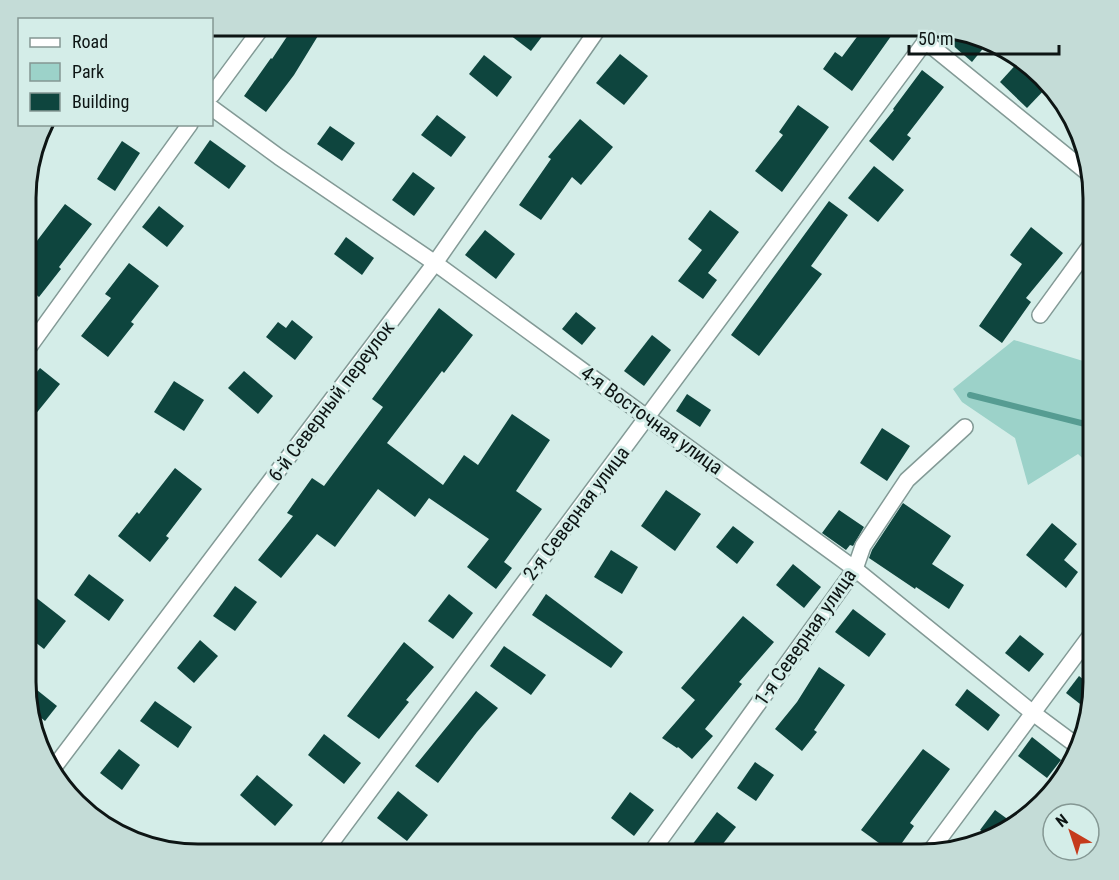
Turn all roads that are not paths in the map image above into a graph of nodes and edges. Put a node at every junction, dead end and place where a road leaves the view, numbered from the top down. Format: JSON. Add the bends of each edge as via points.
{"nodes":[{"id":1,"x":256,"y":36,"type":"edge"},
{"id":2,"x":593,"y":36,"type":"edge"},
{"id":3,"x":929,"y":36,"type":"edge"},
{"id":4,"x":925,"y":41,"type":"junction"},
{"id":5,"x":213,"y":94,"type":"edge"},
{"id":6,"x":213,"y":109,"type":"edge"},
{"id":7,"x":189,"y":126,"type":"edge"},
{"id":8,"x":1080,"y":167,"type":"edge"},
{"id":9,"x":1083,"y":257,"type":"edge"},
{"id":10,"x":435,"y":263,"type":"junction"},
{"id":11,"x":1040,"y":315,"type":"dead end"},
{"id":12,"x":36,"y":338,"type":"edge"},
{"id":13,"x":648,"y":417,"type":"junction"},
{"id":14,"x":965,"y":427,"type":"dead end"},
{"id":15,"x":855,"y":569,"type":"junction"},
{"id":16,"x":1083,"y":646,"type":"edge"},
{"id":17,"x":1033,"y":713,"type":"junction"},
{"id":18,"x":1072,"y":742,"type":"edge"},
{"id":19,"x":58,"y":762,"type":"edge"},
{"id":20,"x":935,"y":843,"type":"edge"},
{"id":21,"x":330,"y":844,"type":"edge"},
{"id":22,"x":657,"y":844,"type":"edge"}],
"edges":[{"from":1,"to":5,"type":"street"},
{"from":2,"to":10,"type":"street","name":"6-й Северный переулок"},
{"from":3,"to":4,"type":"street","name":"2-я Северная улица"},
{"from":4,"to":8,"type":"street"},
{"from":4,"to":13,"type":"street","name":"2-я Северная улица"},
{"from":6,"to":10,"type":"street","name":"4-я Восточная улица"},
{"from":7,"to":12,"type":"street"},
{"from":9,"to":11,"type":"street"},
{"from":10,"to":13,"type":"street","name":"4-я Восточная улица"},
{"from":10,"to":19,"type":"street","name":"6-й Северный переулок"},
{"from":13,"to":15,"type":"street","name":"4-я Восточная улица"},
{"from":13,"to":21,"type":"street","name":"2-я Северная улица"},
{"from":14,"to":15,"type":"street","name":"1-я Северная улица","via":[[906,480],[863,546]]},
{"from":15,"to":17,"type":"street","name":"4-я Восточная улица"},
{"from":15,"to":22,"type":"street","name":"1-я Северная улица"},
{"from":16,"to":17,"type":"street"},
{"from":17,"to":18,"type":"street","name":"4-я Восточная улица"},
{"from":17,"to":20,"type":"street"}]}
